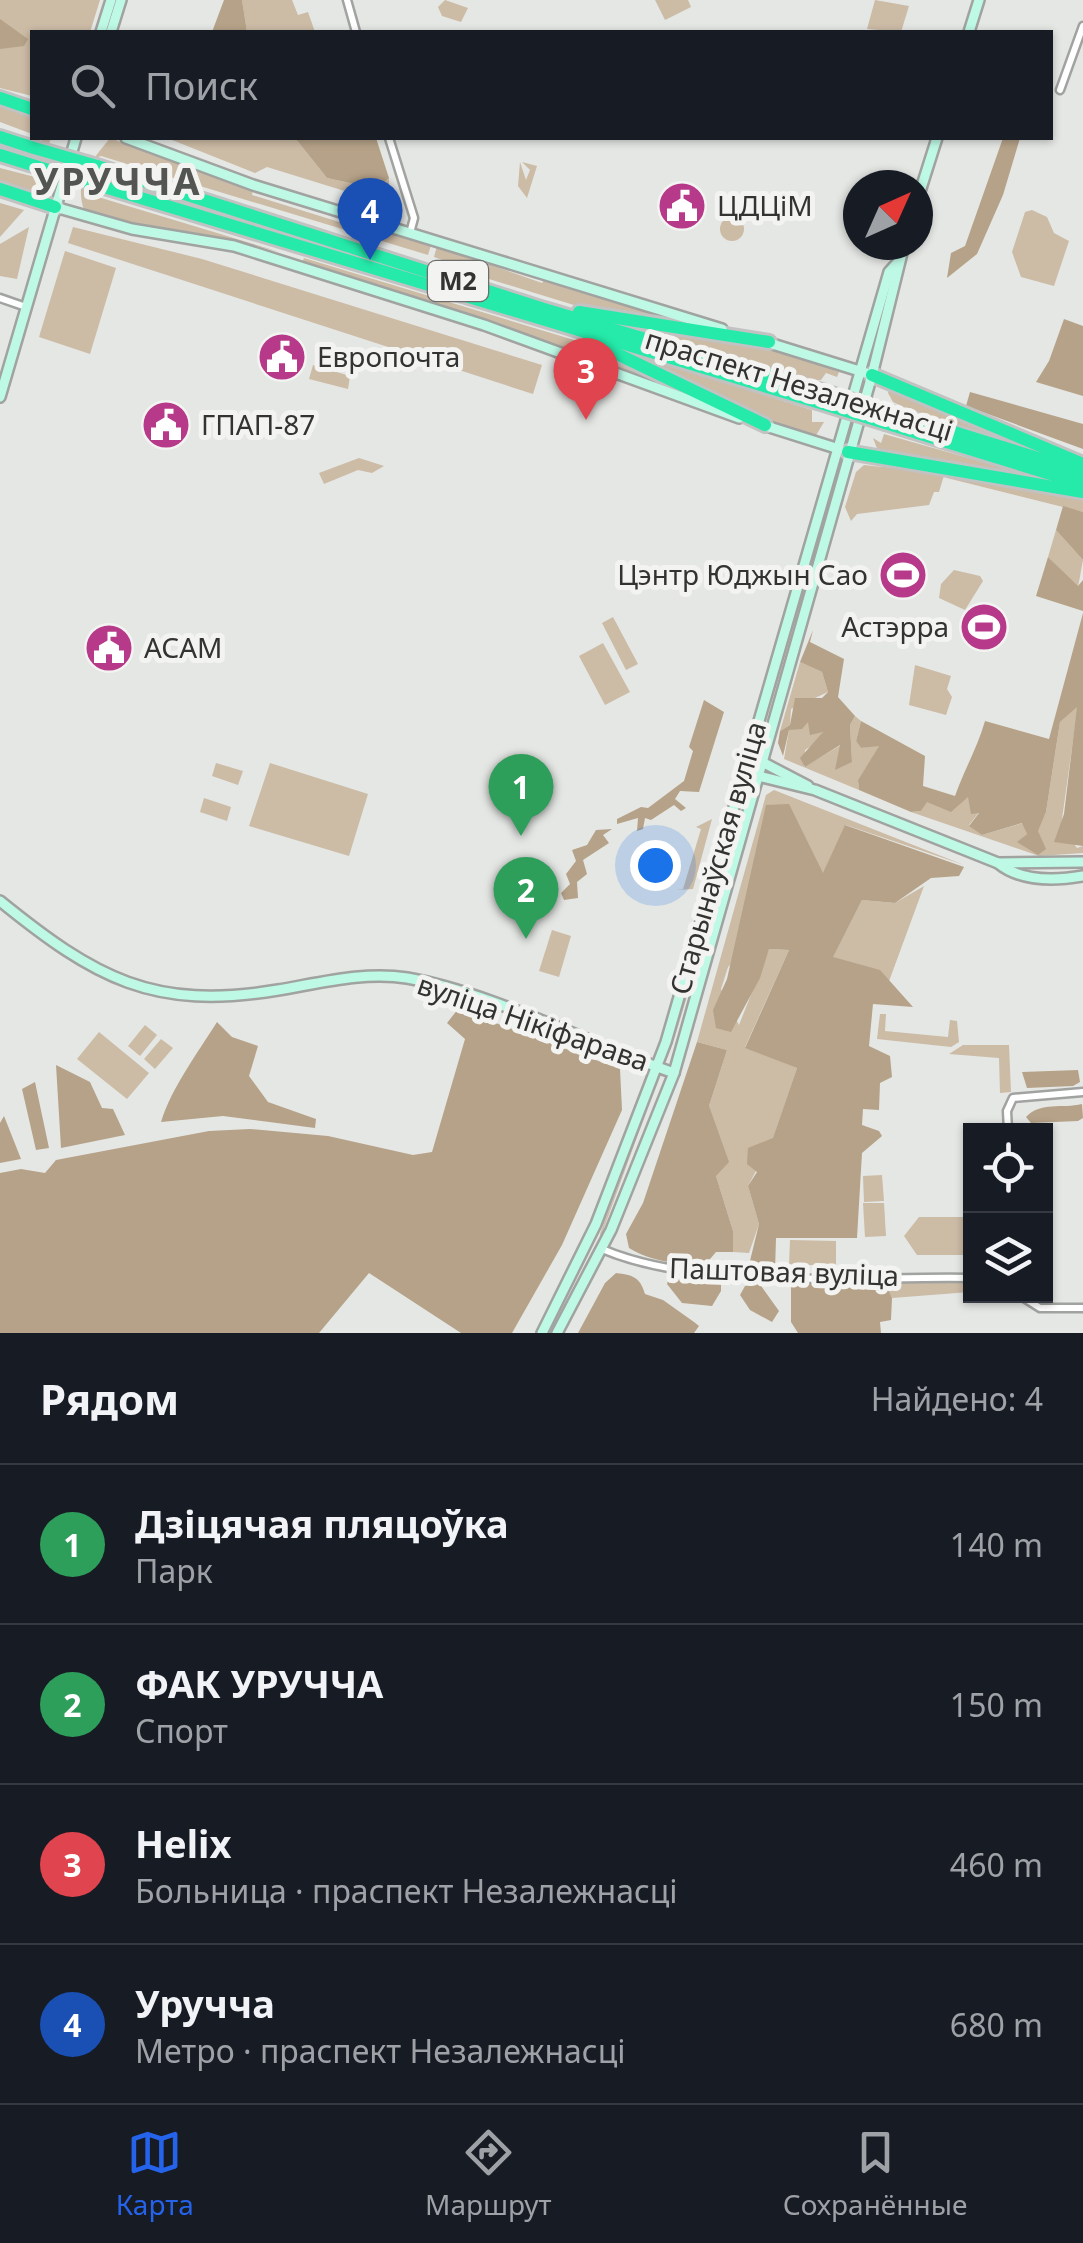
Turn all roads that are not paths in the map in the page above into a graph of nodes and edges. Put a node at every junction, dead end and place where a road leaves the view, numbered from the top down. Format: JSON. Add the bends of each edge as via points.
{"nodes":[{"id":1,"x":111,"y":0,"type":"edge"},
{"id":2,"x":120,"y":0,"type":"edge"},
{"id":3,"x":346,"y":0,"type":"edge"},
{"id":4,"x":979,"y":0,"type":"edge"},
{"id":5,"x":1083,"y":26,"type":"edge"},
{"id":6,"x":102,"y":30,"type":"edge"},
{"id":7,"x":112,"y":30,"type":"edge"},
{"id":8,"x":355,"y":30,"type":"edge"},
{"id":9,"x":970,"y":30,"type":"edge"},
{"id":10,"x":1060,"y":90,"type":"dead end"},
{"id":11,"x":0,"y":98,"type":"edge"},
{"id":12,"x":30,"y":107,"type":"edge"},
{"id":13,"x":0,"y":137,"type":"edge"},
{"id":14,"x":75,"y":140,"type":"edge"},
{"id":15,"x":131,"y":140,"type":"edge"},
{"id":16,"x":390,"y":140,"type":"edge"},
{"id":17,"x":936,"y":140,"type":"edge"},
{"id":18,"x":0,"y":155,"type":"edge"},
{"id":19,"x":927,"y":170,"type":"edge"},
{"id":20,"x":0,"y":189,"type":"edge"},
{"id":21,"x":55,"y":207,"type":"junction"},
{"id":22,"x":410,"y":234,"type":"junction"},
{"id":23,"x":899,"y":260,"type":"edge"},
{"id":24,"x":0,"y":298,"type":"edge"},
{"id":25,"x":26,"y":306,"type":"junction"},
{"id":26,"x":542,"y":314,"type":"junction"},
{"id":27,"x":769,"y":342,"type":"junction"},
{"id":28,"x":866,"y":373,"type":"junction"},
{"id":29,"x":0,"y":397,"type":"edge"},
{"id":30,"x":887,"y":418,"type":"junction"},
{"id":31,"x":765,"y":425,"type":"junction"},
{"id":32,"x":842,"y":450,"type":"junction"},
{"id":33,"x":1083,"y":464,"type":"edge"},
{"id":34,"x":1083,"y":472,"type":"edge"},
{"id":35,"x":1083,"y":488,"type":"edge"},
{"id":36,"x":762,"y":762,"type":"junction"},
{"id":37,"x":744,"y":765,"type":"junction"},
{"id":38,"x":758,"y":776,"type":"junction"},
{"id":39,"x":815,"y":790,"type":"junction"},
{"id":40,"x":1083,"y":862,"type":"edge"},
{"id":41,"x":998,"y":863,"type":"junction"},
{"id":42,"x":1083,"y":876,"type":"edge"},
{"id":43,"x":0,"y":900,"type":"edge"},
{"id":44,"x":657,"y":1067,"type":"junction"},
{"id":45,"x":674,"y":1073,"type":"junction"},
{"id":46,"x":1083,"y":1092,"type":"edge"},
{"id":47,"x":1008,"y":1123,"type":"edge"},
{"id":48,"x":588,"y":1242,"type":"junction"},
{"id":49,"x":602,"y":1249,"type":"junction"},
{"id":50,"x":963,"y":1278,"type":"edge"},
{"id":51,"x":1032,"y":1303,"type":"edge"},
{"id":52,"x":1083,"y":1308,"type":"edge"},
{"id":53,"x":542,"y":1333,"type":"edge"},
{"id":54,"x":557,"y":1333,"type":"edge"}],
"edges":[{"from":1,"to":6,"type":"main road"},
{"from":2,"to":7,"type":"main road"},
{"from":3,"to":8,"type":"street"},
{"from":4,"to":9,"type":"main road"},
{"from":5,"to":10,"type":"street"},
{"from":11,"to":12,"type":"highway"},
{"from":13,"to":26,"type":"highway","name":"праспект Незалежнасці","number":"М2","bridge":true},
{"from":14,"to":21,"type":"main road"},
{"from":15,"to":22,"type":"main road"},
{"from":16,"to":22,"type":"street","via":[[414,218]]},
{"from":17,"to":19,"type":"main road"},
{"from":18,"to":26,"type":"highway","name":"праспект Незалежнасці","number":"М2","bridge":true},
{"from":20,"to":21,"type":"highway"},
{"from":21,"to":25,"type":"main road"},
{"from":21,"to":31,"type":"main road","name":"праспект Незалежнасці","via":[[132,229],[223,243]]},
{"from":22,"to":27,"type":"main road"},
{"from":23,"to":28,"type":"main road","name":"Старынаўская вуліца"},
{"from":24,"to":25,"type":"street"},
{"from":25,"to":29,"type":"main road"},
{"from":26,"to":27,"type":"highway"},
{"from":26,"to":30,"type":"highway","name":"праспект Незалежнасці","number":"М2","bridge":true},
{"from":26,"to":31,"type":"highway"},
{"from":27,"to":28,"type":"main road"},
{"from":28,"to":32,"type":"main road","name":"Старынаўская вуліца"},
{"from":28,"to":33,"type":"highway"},
{"from":30,"to":34,"type":"highway","name":"праспект Незалежнасці","number":"М2"},
{"from":30,"to":35,"type":"highway","name":"праспект Незалежнасці","number":"М2"},
{"from":31,"to":32,"type":"main road","name":"праспект Незалежнасці"},
{"from":32,"to":35,"type":"highway"},
{"from":32,"to":36,"type":"main road","name":"Старынаўская вуліца"},
{"from":32,"to":37,"type":"main road","name":"Старынаўская вуліца"},
{"from":36,"to":37,"type":"main road"},
{"from":36,"to":38,"type":"main road","name":"Старынаўская вуліца"},
{"from":36,"to":39,"type":"main road"},
{"from":37,"to":38,"type":"main road"},
{"from":37,"to":44,"type":"main road","name":"Старынаўская вуліца"},
{"from":38,"to":39,"type":"main road"},
{"from":38,"to":45,"type":"main road","name":"Старынаўская вуліца"},
{"from":39,"to":41,"type":"main road"},
{"from":40,"to":41,"type":"main road"},
{"from":41,"to":42,"type":"main road","via":[[1035,878]]},
{"from":43,"to":44,"type":"main road","name":"вуліца Нікіфарава","via":[[67,954],[117,980],[160,992],[228,997],[364,977],[411,979]]},
{"from":44,"to":45,"type":"main road","name":"вуліца Нікіфарава"},
{"from":44,"to":48,"type":"main road","name":"Старынаўская вуліца"},
{"from":45,"to":49,"type":"main road","name":"Старынаўская вуліца"},
{"from":46,"to":47,"type":"street","via":[[1013,1098]]},
{"from":48,"to":49,"type":"main road"},
{"from":48,"to":53,"type":"main road","name":"Старынаўская вуліца"},
{"from":49,"to":50,"type":"street","name":"Паштовая вуліца","via":[[661,1268]]},
{"from":49,"to":54,"type":"main road","name":"Старынаўская вуліца"},
{"from":51,"to":52,"type":"street"}]}
